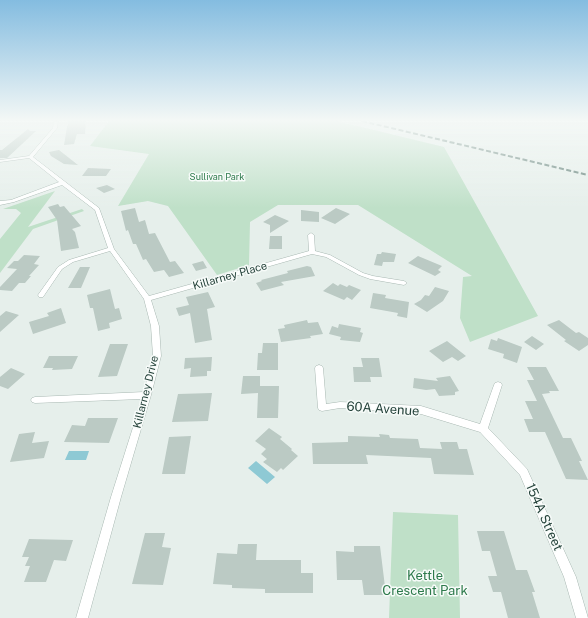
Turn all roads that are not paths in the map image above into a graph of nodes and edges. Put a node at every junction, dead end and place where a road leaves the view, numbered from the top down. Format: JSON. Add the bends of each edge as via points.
{"nodes":[{"id":1,"x":36,"y":150,"type":"edge"},
{"id":2,"x":30,"y":157,"type":"junction"},
{"id":3,"x":0,"y":161,"type":"edge"},
{"id":4,"x":62,"y":183,"type":"junction"},
{"id":5,"x":0,"y":203,"type":"edge"},
{"id":6,"x":311,"y":235,"type":"dead end"},
{"id":7,"x":111,"y":249,"type":"junction"},
{"id":8,"x":312,"y":252,"type":"junction"},
{"id":9,"x":404,"y":283,"type":"dead end"},
{"id":10,"x":41,"y":294,"type":"dead end"},
{"id":11,"x":147,"y":299,"type":"junction"},
{"id":12,"x":319,"y":368,"type":"dead end"},
{"id":13,"x":498,"y":384,"type":"dead end"},
{"id":14,"x":148,"y":395,"type":"junction"},
{"id":15,"x":35,"y":400,"type":"dead end"},
{"id":16,"x":482,"y":429,"type":"junction"},
{"id":17,"x":82,"y":618,"type":"edge"},
{"id":18,"x":582,"y":618,"type":"edge"}],
"edges":[{"from":1,"to":2,"type":"street"},
{"from":2,"to":3,"type":"street"},
{"from":2,"to":4,"type":"street","name":"Killarney Drive"},
{"from":4,"to":5,"type":"street"},
{"from":4,"to":7,"type":"street","name":"Killarney Drive","via":[[97,209]]},
{"from":6,"to":8,"type":"street"},
{"from":7,"to":10,"type":"street","via":[[60,268]]},
{"from":7,"to":11,"type":"street","name":"Killarney Drive"},
{"from":8,"to":9,"type":"street","via":[[328,256],[372,278]]},
{"from":8,"to":11,"type":"street","name":"Killarney Place"},
{"from":11,"to":14,"type":"street","name":"Killarney Drive","via":[[155,326],[157,356]]},
{"from":12,"to":16,"type":"street","name":"60A Avenue","via":[[322,408],[340,405],[421,410]]},
{"from":13,"to":16,"type":"street"},
{"from":14,"to":15,"type":"street"},
{"from":14,"to":17,"type":"street","name":"Killarney Drive"},
{"from":16,"to":18,"type":"street","name":"154A Street","via":[[524,472],[570,576]]}]}
